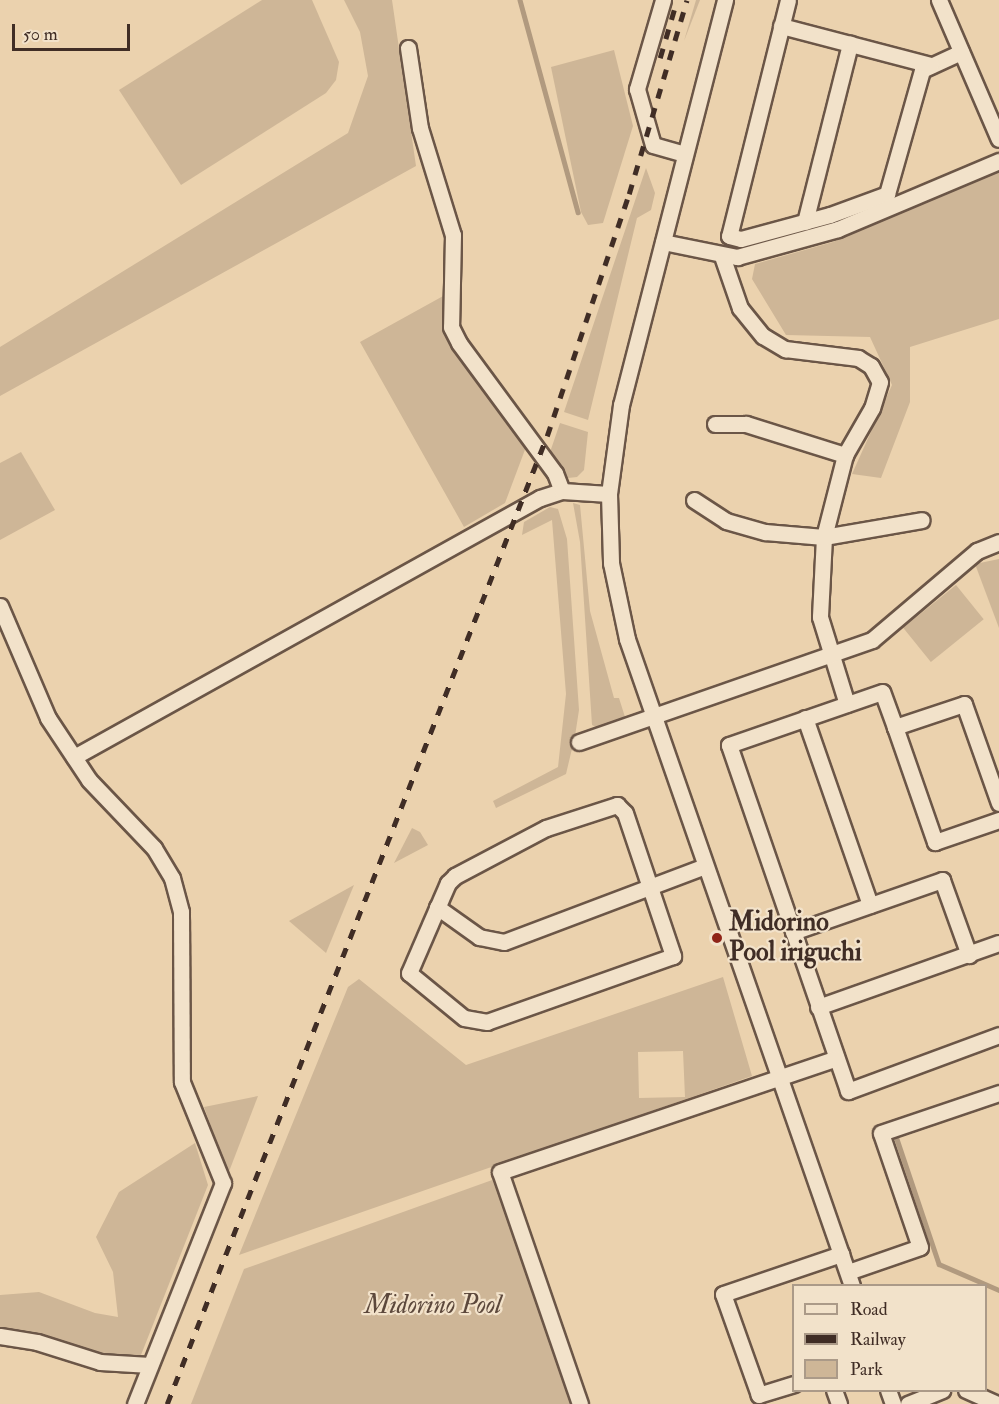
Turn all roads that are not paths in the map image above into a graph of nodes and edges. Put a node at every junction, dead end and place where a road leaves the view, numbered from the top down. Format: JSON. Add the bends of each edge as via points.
{"nodes":[{"id":1,"x":663,"y":0,"type":"edge"},
{"id":2,"x":725,"y":0,"type":"edge"},
{"id":3,"x":788,"y":0,"type":"edge"},
{"id":4,"x":939,"y":0,"type":"edge"},
{"id":5,"x":781,"y":26,"type":"junction"},
{"id":6,"x":850,"y":44,"type":"junction"},
{"id":7,"x":408,"y":48,"type":"dead end"},
{"id":8,"x":961,"y":52,"type":"junction"},
{"id":9,"x":930,"y":65,"type":"junction"},
{"id":10,"x":999,"y":139,"type":"edge"},
{"id":11,"x":684,"y":154,"type":"junction"},
{"id":12,"x":999,"y":161,"type":"edge"},
{"id":13,"x":805,"y":222,"type":"junction"},
{"id":14,"x":663,"y":242,"type":"junction"},
{"id":15,"x":722,"y":256,"type":"junction"},
{"id":16,"x":715,"y":424,"type":"dead end"},
{"id":17,"x":845,"y":454,"type":"junction"},
{"id":18,"x":562,"y":491,"type":"junction"},
{"id":19,"x":609,"y":494,"type":"junction"},
{"id":20,"x":694,"y":500,"type":"dead end"},
{"id":21,"x":922,"y":520,"type":"dead end"},
{"id":22,"x":824,"y":537,"type":"junction"},
{"id":23,"x":999,"y":542,"type":"edge"},
{"id":24,"x":0,"y":606,"type":"edge"},
{"id":25,"x":831,"y":655,"type":"junction"},
{"id":26,"x":847,"y":704,"type":"junction"},
{"id":27,"x":653,"y":716,"type":"junction"},
{"id":28,"x":805,"y":718,"type":"junction"},
{"id":29,"x":895,"y":727,"type":"junction"},
{"id":30,"x":579,"y":742,"type":"dead end"},
{"id":31,"x":74,"y":758,"type":"junction"},
{"id":32,"x":999,"y":803,"type":"edge"},
{"id":33,"x":999,"y":820,"type":"edge"},
{"id":34,"x":705,"y":866,"type":"junction"},
{"id":35,"x":649,"y":886,"type":"junction"},
{"id":36,"x":870,"y":905,"type":"junction"},
{"id":37,"x":437,"y":907,"type":"junction"},
{"id":38,"x":793,"y":932,"type":"junction"},
{"id":39,"x":999,"y":943,"type":"edge"},
{"id":40,"x":969,"y":955,"type":"junction"},
{"id":41,"x":819,"y":1007,"type":"junction"},
{"id":42,"x":999,"y":1035,"type":"edge"},
{"id":43,"x":836,"y":1058,"type":"junction"},
{"id":44,"x":780,"y":1078,"type":"junction"},
{"id":45,"x":999,"y":1093,"type":"edge"},
{"id":46,"x":841,"y":1254,"type":"junction"},
{"id":47,"x":850,"y":1279,"type":"edge"},
{"id":48,"x":0,"y":1336,"type":"edge"},
{"id":49,"x":150,"y":1365,"type":"junction"},
{"id":50,"x":792,"y":1385,"type":"edge"},
{"id":51,"x":937,"y":1392,"type":"edge"},
{"id":52,"x":971,"y":1392,"type":"edge"},
{"id":53,"x":135,"y":1404,"type":"edge"},
{"id":54,"x":580,"y":1404,"type":"edge"},
{"id":55,"x":908,"y":1404,"type":"edge"},
{"id":56,"x":998,"y":1404,"type":"edge"}],
"edges":[{"from":1,"to":11,"type":"street","via":[[637,89],[653,146]]},
{"from":2,"to":11,"type":"street"},
{"from":3,"to":5,"type":"street"},
{"from":4,"to":8,"type":"street"},
{"from":5,"to":6,"type":"street"},
{"from":5,"to":13,"type":"street","via":[[729,236],[741,239]]},
{"from":6,"to":9,"type":"street"},
{"from":6,"to":13,"type":"street"},
{"from":7,"to":18,"type":"street","via":[[420,128],[453,235],[452,327],[459,343],[555,473]]},
{"from":8,"to":9,"type":"street"},
{"from":8,"to":10,"type":"street"},
{"from":9,"to":13,"type":"street","via":[[922,70],[887,194]]},
{"from":11,"to":14,"type":"street"},
{"from":12,"to":15,"type":"street","via":[[838,229],[736,257]]},
{"from":14,"to":15,"type":"street"},
{"from":14,"to":19,"type":"street","via":[[621,405]]},
{"from":15,"to":17,"type":"street","via":[[740,308],[763,336],[785,349],[858,358],[877,373],[878,394]]},
{"from":16,"to":17,"type":"street","via":[[762,428]]},
{"from":17,"to":22,"type":"street"},
{"from":18,"to":19,"type":"street"},
{"from":18,"to":31,"type":"street","via":[[540,498]]},
{"from":19,"to":27,"type":"street","via":[[612,563],[620,612]]},
{"from":20,"to":22,"type":"street","via":[[726,521],[765,531]]},
{"from":21,"to":22,"type":"street"},
{"from":22,"to":25,"type":"street","via":[[819,605]]},
{"from":23,"to":25,"type":"street","via":[[977,551],[872,640]]},
{"from":24,"to":31,"type":"street","via":[[48,718]]},
{"from":25,"to":26,"type":"street"},
{"from":25,"to":27,"type":"street"},
{"from":26,"to":28,"type":"street"},
{"from":26,"to":29,"type":"street","via":[[882,692]]},
{"from":27,"to":30,"type":"street"},
{"from":27,"to":34,"type":"street"},
{"from":28,"to":36,"type":"street"},
{"from":28,"to":38,"type":"street","via":[[729,745]]},
{"from":29,"to":32,"type":"street","via":[[964,704]]},
{"from":29,"to":33,"type":"street","via":[[935,842]]},
{"from":31,"to":49,"type":"street","via":[[89,780],[154,848],[178,896],[183,928],[179,1043],[182,1082],[223,1184]]},
{"from":34,"to":35,"type":"street"},
{"from":34,"to":44,"type":"street"},
{"from":35,"to":37,"type":"street","via":[[504,942],[479,937]]},
{"from":35,"to":37,"type":"street","via":[[625,813],[617,805],[546,828],[455,876]]},
{"from":35,"to":37,"type":"street","via":[[673,956],[487,1022],[464,1018],[409,973]]},
{"from":36,"to":38,"type":"street"},
{"from":36,"to":40,"type":"street","via":[[942,880]]},
{"from":38,"to":41,"type":"street"},
{"from":39,"to":40,"type":"street"},
{"from":40,"to":41,"type":"street"},
{"from":41,"to":43,"type":"street"},
{"from":42,"to":43,"type":"street","via":[[848,1091]]},
{"from":43,"to":44,"type":"street"},
{"from":44,"to":46,"type":"street"},
{"from":44,"to":54,"type":"street","via":[[500,1172]]},
{"from":45,"to":47,"type":"street","via":[[881,1133],[920,1247]]},
{"from":46,"to":47,"type":"street"},
{"from":46,"to":50,"type":"street","via":[[723,1294],[759,1395]]},
{"from":48,"to":49,"type":"street","via":[[37,1342],[100,1362]]},
{"from":49,"to":53,"type":"street"},
{"from":51,"to":55,"type":"street"},
{"from":52,"to":56,"type":"street"}]}
